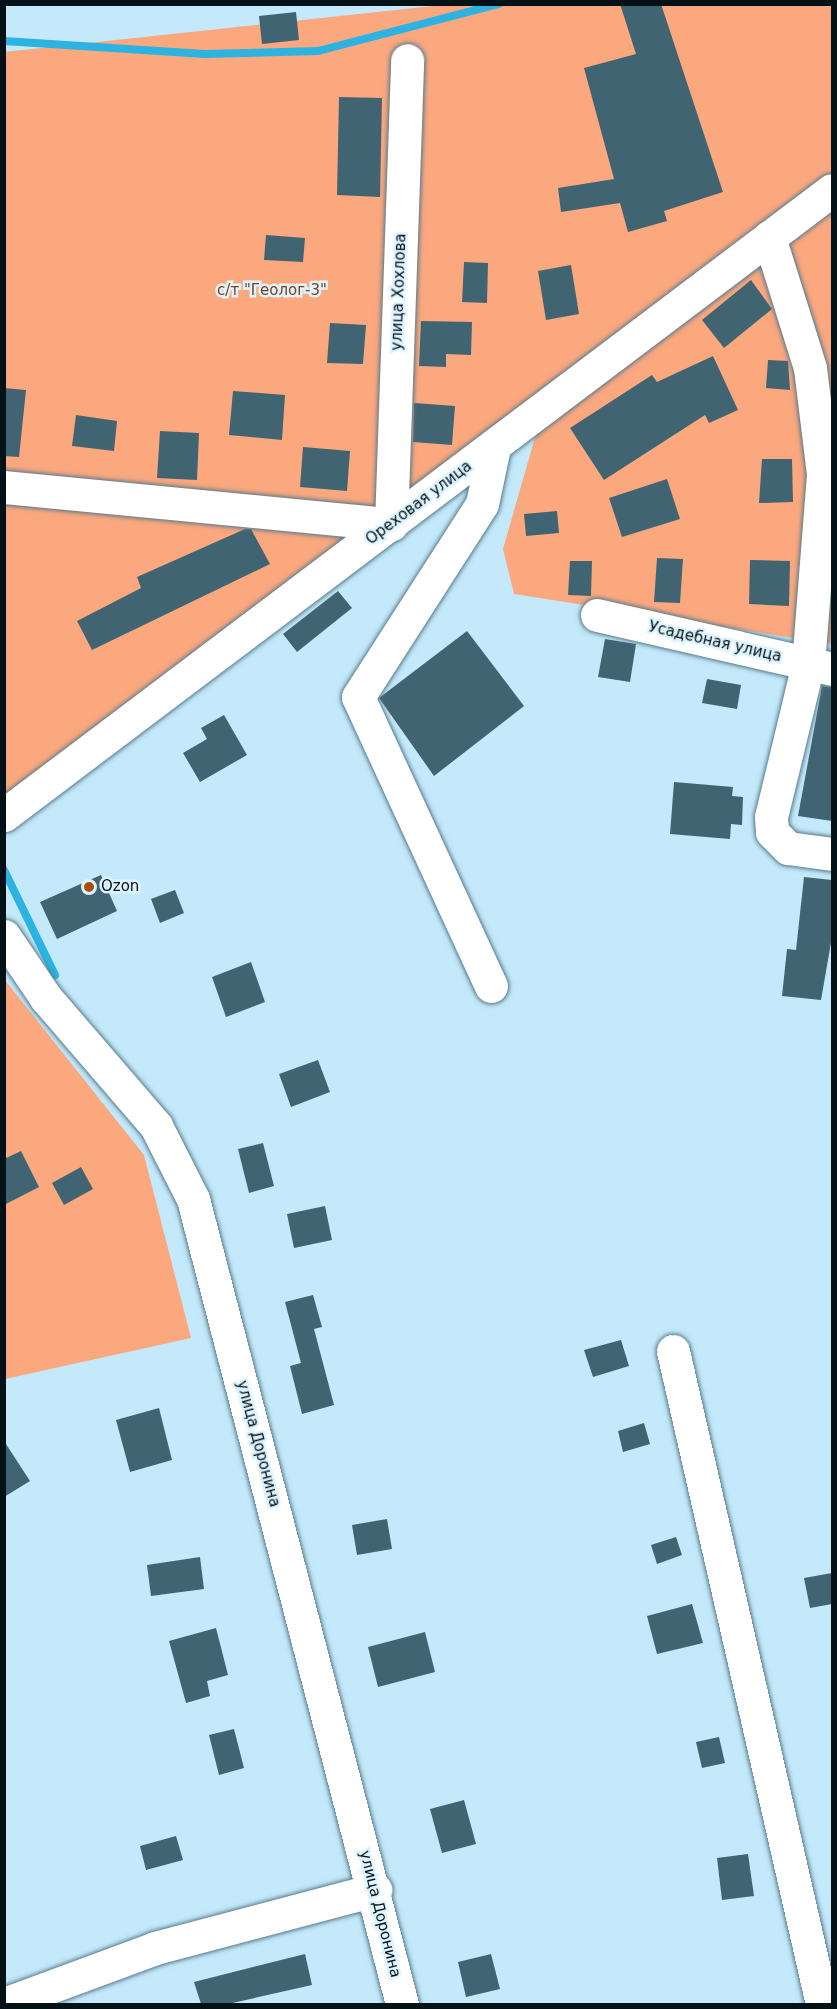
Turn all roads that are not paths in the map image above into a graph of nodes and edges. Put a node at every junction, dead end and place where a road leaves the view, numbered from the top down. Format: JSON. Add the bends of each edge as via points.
{"nodes":[{"id":1,"x":407,"y":60,"type":"dead end"},
{"id":2,"x":832,"y":190,"type":"edge"},
{"id":3,"x":770,"y":237,"type":"junction"},
{"id":4,"x":494,"y":447,"type":"junction"},
{"id":5,"x":4,"y":487,"type":"edge"},
{"id":6,"x":391,"y":524,"type":"junction"},
{"id":7,"x":597,"y":615,"type":"dead end"},
{"id":8,"x":820,"y":666,"type":"edge"},
{"id":9,"x":4,"y":815,"type":"edge"},
{"id":10,"x":832,"y":854,"type":"edge"},
{"id":11,"x":4,"y":936,"type":"edge"},
{"id":12,"x":491,"y":986,"type":"dead end"},
{"id":13,"x":673,"y":1351,"type":"dead end"},
{"id":14,"x":375,"y":1890,"type":"junction"},
{"id":15,"x":4,"y":2004,"type":"edge"},
{"id":16,"x":402,"y":2004,"type":"edge"},
{"id":17,"x":822,"y":2004,"type":"edge"}],
"edges":[{"from":1,"to":6,"type":"street","name":"улица Хохлова"},
{"from":2,"to":3,"type":"street","name":"Ореховая улица"},
{"from":3,"to":4,"type":"street","name":"Ореховая улица","via":[[623,364]]},
{"from":3,"to":8,"type":"street","via":[[810,368],[823,474]]},
{"from":4,"to":6,"type":"street","name":"Ореховая улица"},
{"from":4,"to":12,"type":"street","via":[[482,504],[358,697]]},
{"from":5,"to":6,"type":"street"},
{"from":6,"to":9,"type":"street","name":"Ореховая улица"},
{"from":7,"to":8,"type":"street","name":"Усадебная улица"},
{"from":8,"to":10,"type":"street","via":[[771,817],[772,832],[788,848]]},
{"from":11,"to":14,"type":"street","name":"улица Доронина","via":[[46,998],[156,1126],[193,1199]]},
{"from":13,"to":17,"type":"street"},
{"from":14,"to":15,"type":"street","via":[[155,1948]]},
{"from":14,"to":16,"type":"street","name":"улица Доронина"}]}
